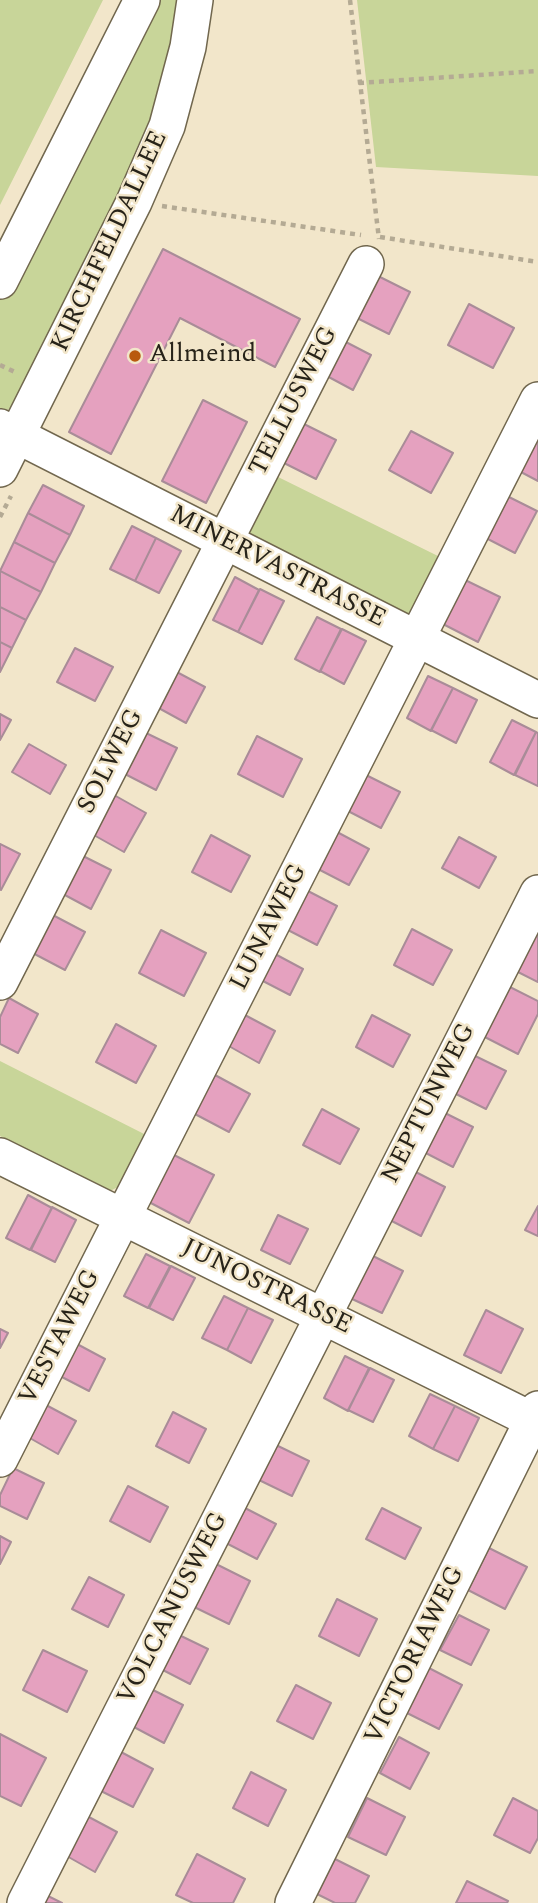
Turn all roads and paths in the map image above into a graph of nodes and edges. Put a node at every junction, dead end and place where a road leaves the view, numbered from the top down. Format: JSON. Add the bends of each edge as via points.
{"nodes":[{"id":1,"x":142,"y":0,"type":"edge"},
{"id":2,"x":195,"y":0,"type":"edge"},
{"id":3,"x":350,"y":0,"type":"edge"},
{"id":4,"x":538,"y":71,"type":"edge"},
{"id":5,"x":359,"y":83,"type":"junction"},
{"id":6,"x":156,"y":205,"type":"dead end"},
{"id":7,"x":373,"y":251,"type":"junction"},
{"id":8,"x":538,"y":262,"type":"edge"},
{"id":9,"x":0,"y":281,"type":"edge"},
{"id":10,"x":538,"y":400,"type":"edge"},
{"id":11,"x":9,"y":431,"type":"edge"},
{"id":12,"x":0,"y":470,"type":"edge"},
{"id":13,"x":224,"y":541,"type":"junction"},
{"id":14,"x":417,"y":639,"type":"junction"},
{"id":15,"x":538,"y":700,"type":"edge"},
{"id":16,"x":538,"y":894,"type":"edge"},
{"id":17,"x":0,"y":982,"type":"edge"},
{"id":18,"x":0,"y":1156,"type":"edge"},
{"id":19,"x":122,"y":1217,"type":"junction"},
{"id":20,"x":323,"y":1315,"type":"junction"},
{"id":21,"x":534,"y":1423,"type":"edge"},
{"id":22,"x":0,"y":1460,"type":"edge"},
{"id":23,"x":25,"y":1903,"type":"edge"},
{"id":24,"x":293,"y":1903,"type":"edge"}],
"edges":[{"from":1,"to":9,"type":"street"},
{"from":2,"to":11,"type":"street","name":"KIRCHFELDALLEE","via":[[167,126],[134,202]]},
{"from":3,"to":5,"type":"path"},
{"from":4,"to":5,"type":"path"},
{"from":5,"to":7,"type":"path"},
{"from":6,"to":7,"type":"path"},
{"from":7,"to":8,"type":"path"},
{"from":7,"to":13,"type":"street","name":"TELLUSWEG"},
{"from":10,"to":14,"type":"street","name":"LUNAWEG"},
{"from":11,"to":12,"type":"street","name":"KIRCHFELDALLEE"},
{"from":11,"to":13,"type":"street","name":"MINERVASTRASSE"},
{"from":13,"to":14,"type":"street","name":"MINERVASTRASSE"},
{"from":13,"to":17,"type":"street","name":"SOLWEG"},
{"from":14,"to":15,"type":"street","name":"MINERVASTRASSE"},
{"from":14,"to":19,"type":"street","name":"LUNAWEG"},
{"from":16,"to":20,"type":"street","name":"NEPTUNWEG"},
{"from":18,"to":19,"type":"street","name":"JUNOSTRASSE"},
{"from":19,"to":20,"type":"street","name":"JUNOSTRASSE"},
{"from":19,"to":22,"type":"street","name":"VESTAWEG"},
{"from":20,"to":21,"type":"street","name":"JUNOSTRASSE"},
{"from":20,"to":23,"type":"street","name":"VOLCANUSWEG"},
{"from":21,"to":24,"type":"street","name":"VICTORIAWEG"}]}
